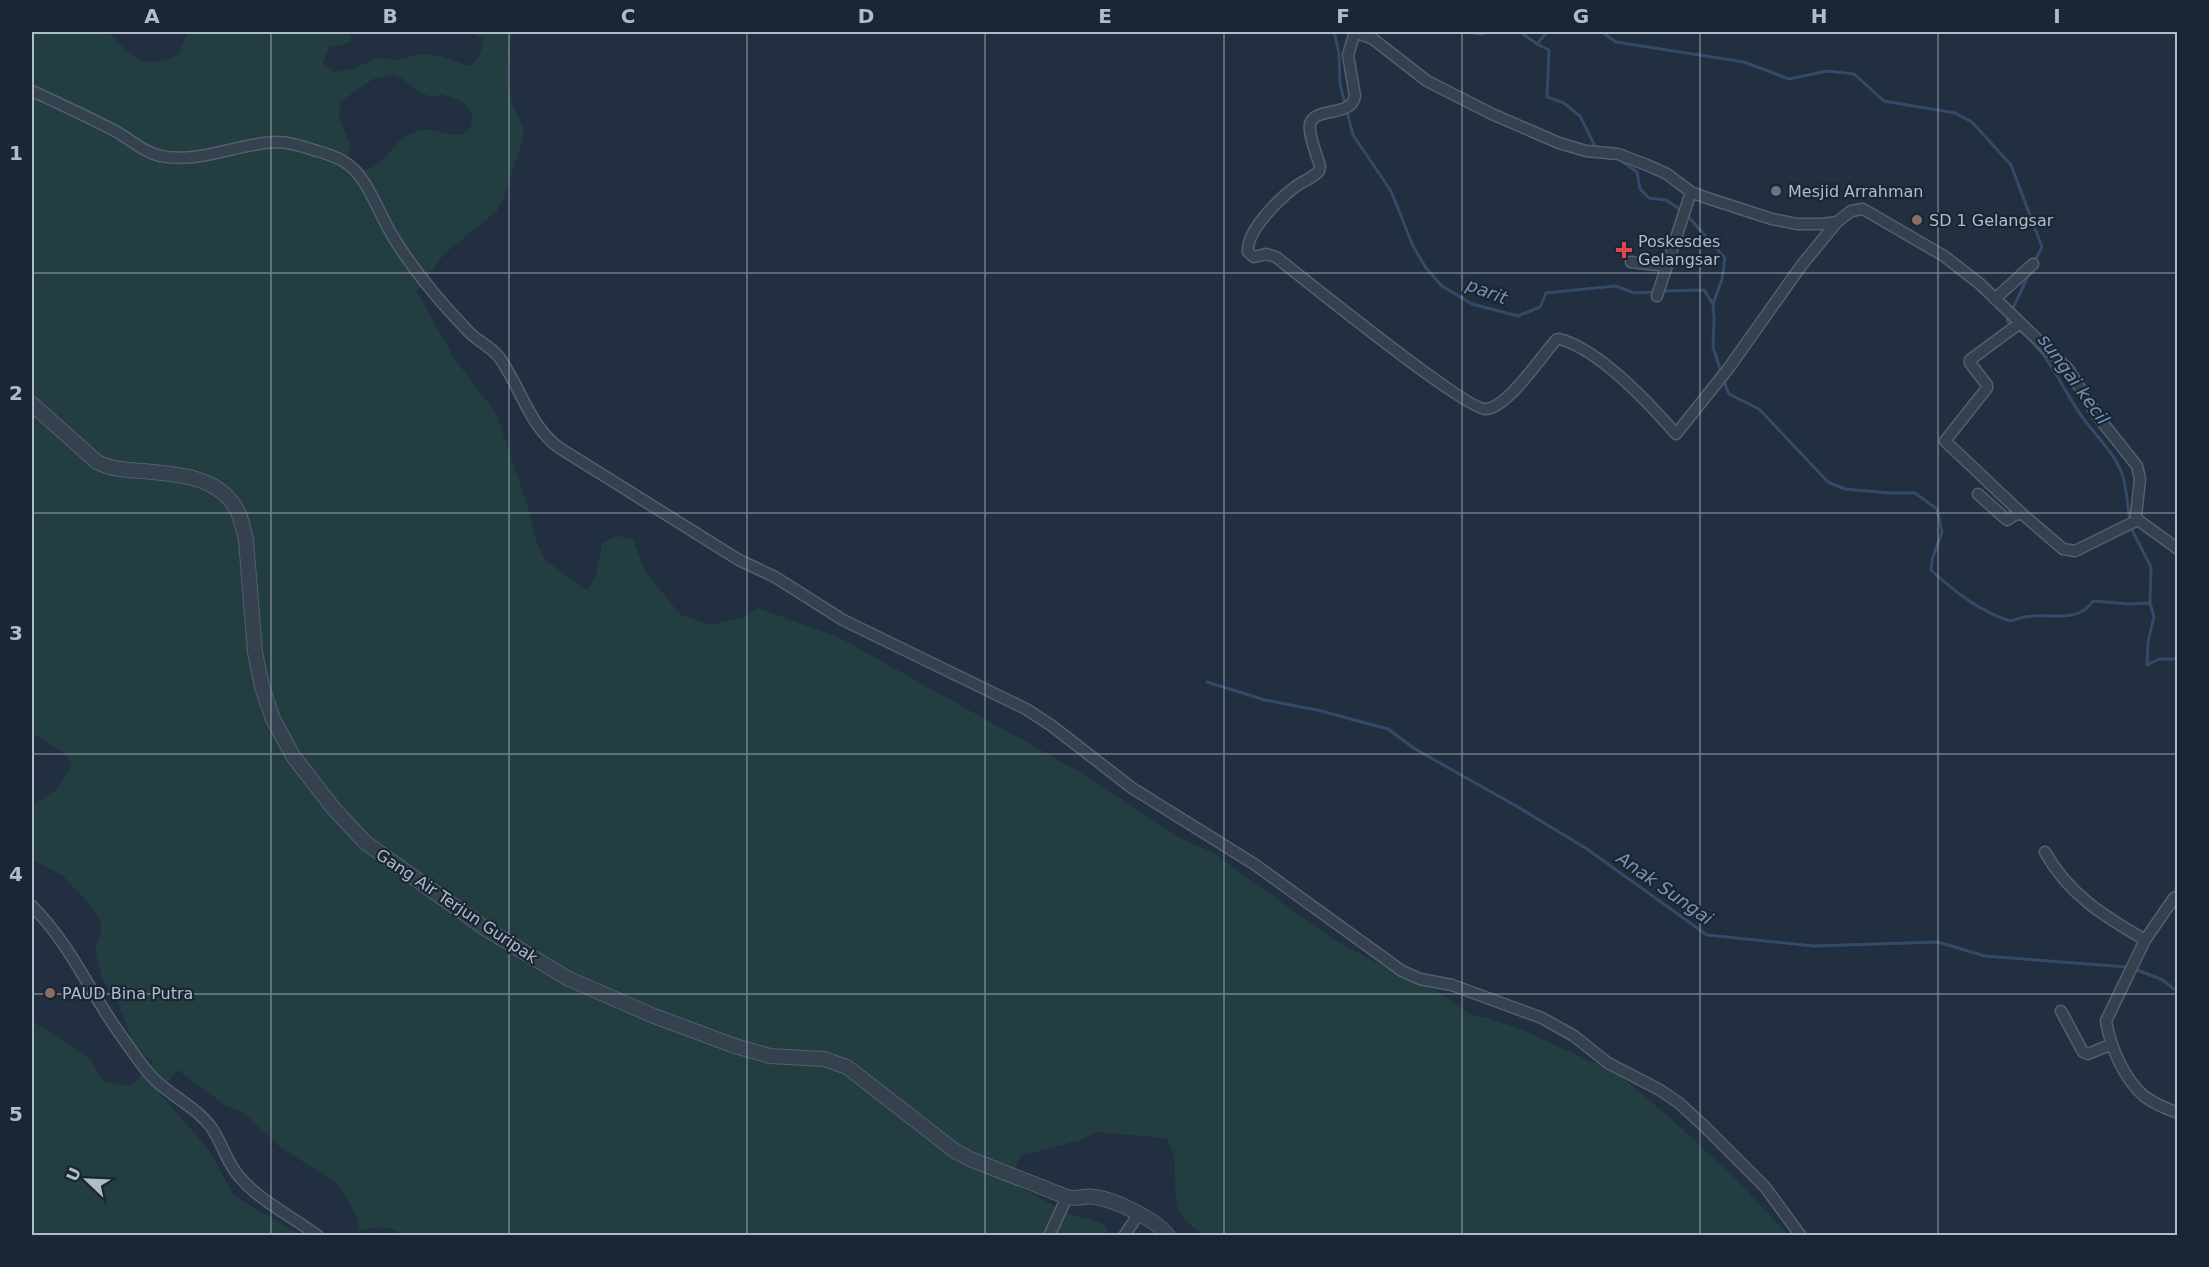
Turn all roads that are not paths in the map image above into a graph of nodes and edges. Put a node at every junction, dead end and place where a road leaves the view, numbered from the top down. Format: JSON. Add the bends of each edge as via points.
{"nodes":[{"id":1,"x":1355,"y":32,"type":"edge"},
{"id":2,"x":1376,"y":35,"type":"edge"},
{"id":3,"x":32,"y":91,"type":"edge"},
{"id":4,"x":1691,"y":192,"type":"junction"},
{"id":5,"x":1837,"y":222,"type":"junction"},
{"id":6,"x":1631,"y":262,"type":"dead end"},
{"id":7,"x":2033,"y":264,"type":"dead end"},
{"id":8,"x":1667,"y":266,"type":"junction"},
{"id":9,"x":1657,"y":296,"type":"dead end"},
{"id":10,"x":1995,"y":298,"type":"junction"},
{"id":11,"x":2016,"y":324,"type":"junction"},
{"id":12,"x":32,"y":404,"type":"edge"},
{"id":13,"x":1978,"y":495,"type":"dead end"},
{"id":14,"x":2020,"y":512,"type":"junction"},
{"id":15,"x":2138,"y":520,"type":"junction"},
{"id":16,"x":2178,"y":549,"type":"edge"},
{"id":17,"x":2045,"y":852,"type":"dead end"},
{"id":18,"x":2178,"y":896,"type":"edge"},
{"id":19,"x":32,"y":906,"type":"edge"},
{"id":20,"x":2145,"y":940,"type":"junction"},
{"id":21,"x":2061,"y":1011,"type":"dead end"},
{"id":22,"x":2112,"y":1044,"type":"junction"},
{"id":23,"x":2178,"y":1113,"type":"edge"},
{"id":24,"x":1067,"y":1197,"type":"junction"},
{"id":25,"x":1138,"y":1215,"type":"junction"},
{"id":26,"x":318,"y":1236,"type":"edge"},
{"id":27,"x":1049,"y":1236,"type":"edge"},
{"id":28,"x":1124,"y":1236,"type":"edge"},
{"id":29,"x":1168,"y":1236,"type":"edge"},
{"id":30,"x":1801,"y":1236,"type":"edge"}],
"edges":[{"from":1,"to":2,"type":"street"},
{"from":1,"to":5,"type":"street","via":[[1348,55],[1355,98],[1346,108],[1312,120],[1310,128],[1319,171],[1271,208],[1252,236],[1248,252],[1254,257],[1276,257],[1438,383],[1478,409],[1487,410],[1503,402],[1559,339],[1605,364],[1654,408],[1676,434]]},
{"from":2,"to":4,"type":"street","via":[[1422,77],[1470,104],[1558,143],[1618,154],[1667,174]]},
{"from":3,"to":30,"type":"street","via":[[159,156],[184,158],[280,142],[346,162],[408,260],[458,321],[496,354],[545,438],[604,478],[843,620],[1026,709],[1132,788],[1254,864],[1402,971],[1542,1018],[1574,1036],[1608,1063],[1660,1090],[1704,1126],[1765,1187]]},
{"from":4,"to":5,"type":"street","via":[[1772,219],[1812,225]]},
{"from":4,"to":8,"type":"street"},
{"from":5,"to":10,"type":"street","via":[[1851,211],[1863,209],[1944,256]]},
{"from":6,"to":8,"type":"street"},
{"from":7,"to":10,"type":"street"},
{"from":8,"to":9,"type":"street"},
{"from":10,"to":11,"type":"street"},
{"from":11,"to":14,"type":"street","via":[[1970,360],[1987,388],[1945,441]]},
{"from":11,"to":15,"type":"street","via":[[2068,369],[2137,466]]},
{"from":12,"to":24,"type":"street","name":"Gang Air Terjun Guripak","via":[[96,462],[108,468],[198,479],[219,489],[234,504],[246,540],[255,652],[273,719],[293,756],[366,843],[486,929],[567,978],[735,1046],[770,1056],[824,1059],[847,1067],[955,1151]]},
{"from":13,"to":14,"type":"street","via":[[2007,520]]},
{"from":14,"to":15,"type":"street","via":[[2070,551]]},
{"from":15,"to":16,"type":"street"},
{"from":17,"to":20,"type":"street","via":[[2062,879],[2083,898],[2116,925]]},
{"from":18,"to":20,"type":"street"},
{"from":19,"to":26,"type":"street","via":[[73,956],[118,1032],[155,1080],[211,1127],[238,1175]]},
{"from":20,"to":22,"type":"street","via":[[2106,1021]]},
{"from":21,"to":22,"type":"street","via":[[2083,1052],[2088,1054]]},
{"from":22,"to":23,"type":"street","via":[[2129,1078],[2144,1096]]},
{"from":24,"to":25,"type":"street","via":[[1106,1199]]},
{"from":24,"to":27,"type":"street"},
{"from":25,"to":28,"type":"street"},
{"from":25,"to":29,"type":"street","via":[[1158,1225]]}]}
